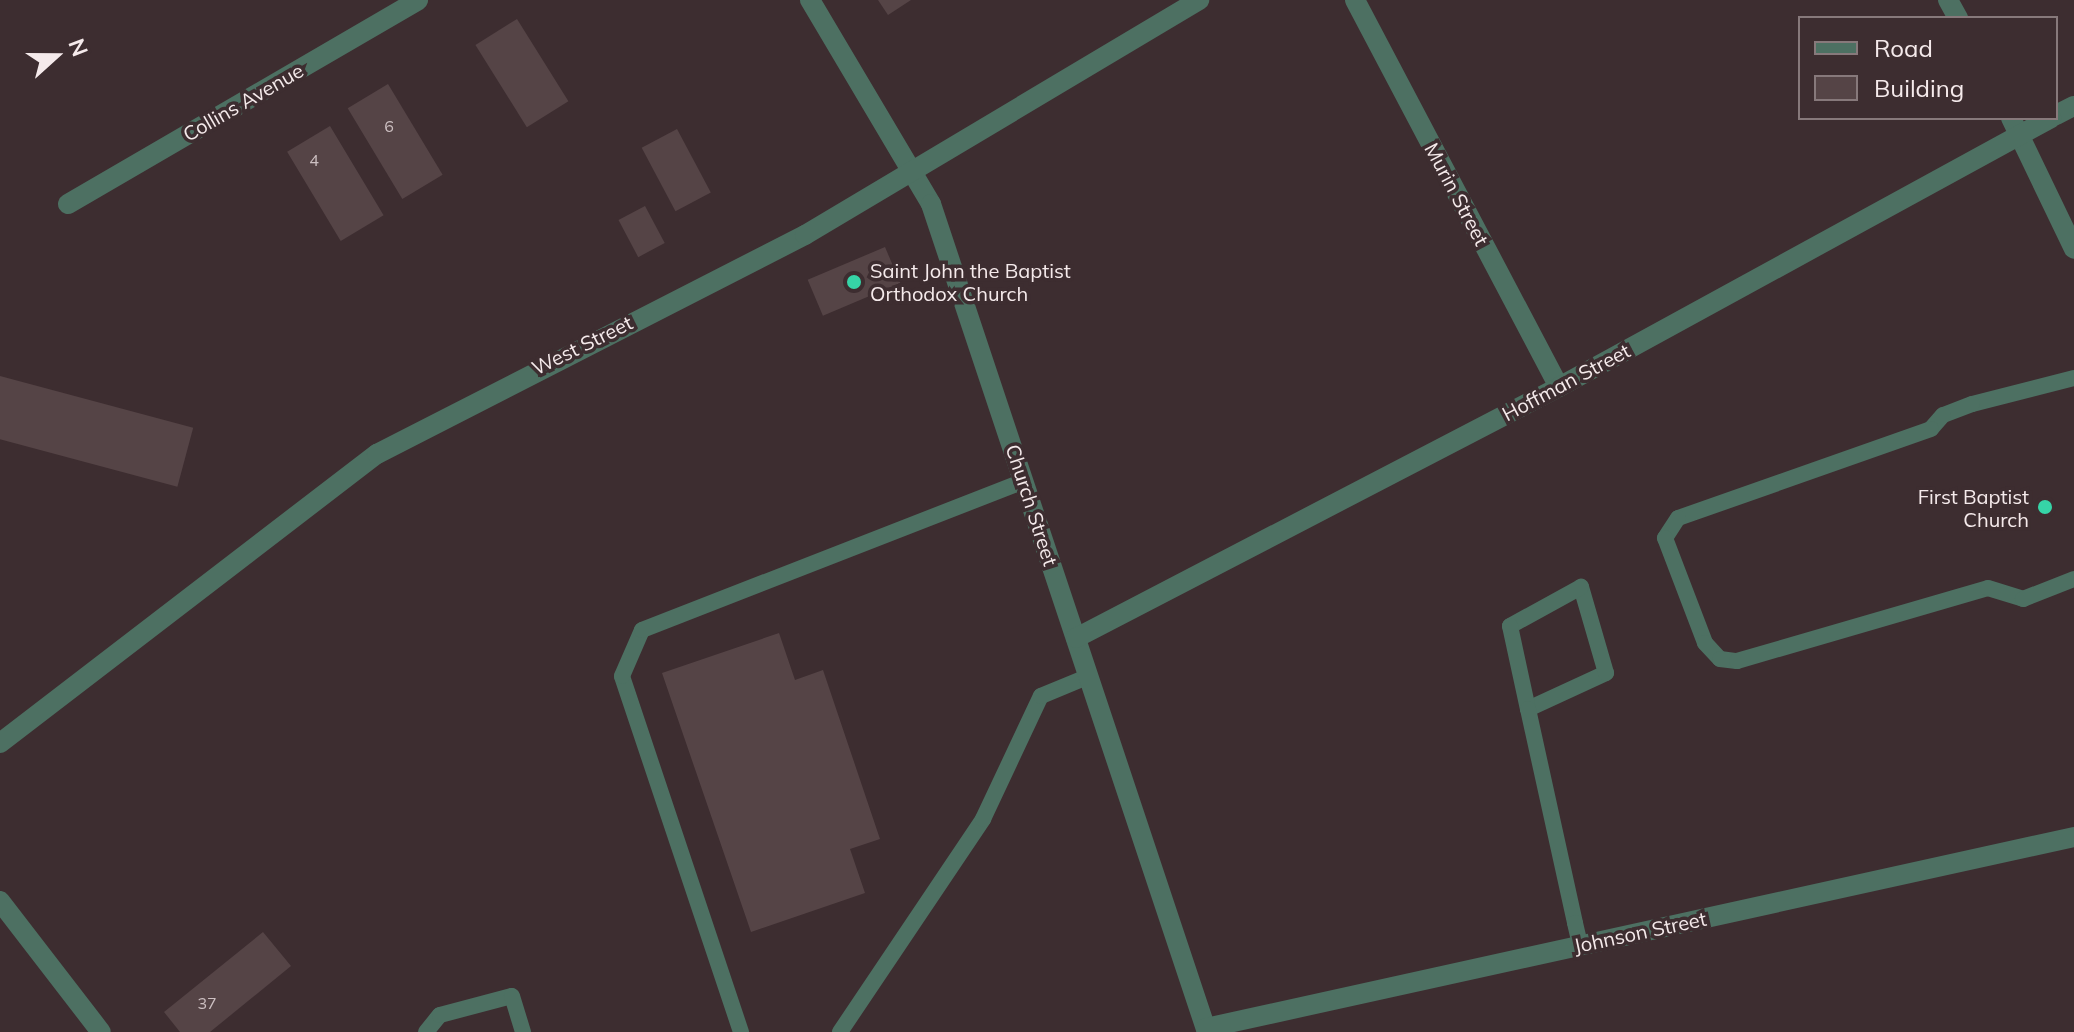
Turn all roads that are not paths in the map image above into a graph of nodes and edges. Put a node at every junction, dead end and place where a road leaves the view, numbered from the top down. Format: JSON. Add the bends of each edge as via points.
{"nodes":[{"id":1,"x":418,"y":0,"type":"edge"},
{"id":2,"x":810,"y":0,"type":"edge"},
{"id":3,"x":1199,"y":0,"type":"edge"},
{"id":4,"x":1355,"y":0,"type":"edge"},
{"id":5,"x":2041,"y":120,"type":"edge"},
{"id":6,"x":2016,"y":126,"type":"edge"},
{"id":7,"x":915,"y":171,"type":"junction"},
{"id":8,"x":68,"y":204,"type":"dead end"},
{"id":9,"x":2074,"y":249,"type":"edge"},
{"id":10,"x":2074,"y":378,"type":"edge"},
{"id":11,"x":1559,"y":387,"type":"junction"},
{"id":12,"x":1024,"y":481,"type":"junction"},
{"id":13,"x":2074,"y":579,"type":"edge"},
{"id":14,"x":1076,"y":638,"type":"junction"},
{"id":15,"x":1089,"y":676,"type":"junction"},
{"id":16,"x":1528,"y":709,"type":"junction"},
{"id":17,"x":0,"y":743,"type":"edge"},
{"id":18,"x":2074,"y":837,"type":"edge"},
{"id":19,"x":0,"y":901,"type":"edge"},
{"id":20,"x":1580,"y":945,"type":"junction"},
{"id":21,"x":1207,"y":1030,"type":"edge"},
{"id":22,"x":101,"y":1032,"type":"edge"},
{"id":23,"x":426,"y":1032,"type":"edge"},
{"id":24,"x":523,"y":1032,"type":"edge"},
{"id":25,"x":741,"y":1032,"type":"edge"},
{"id":26,"x":840,"y":1032,"type":"edge"}],
"edges":[{"from":1,"to":8,"type":"street","name":"Collins Avenue"},
{"from":2,"to":7,"type":"street","name":"Church Street"},
{"from":3,"to":7,"type":"street","name":"West Street"},
{"from":4,"to":11,"type":"street","name":"Murin Street"},
{"from":5,"to":6,"type":"street","name":"Hoffman Street"},
{"from":6,"to":9,"type":"street"},
{"from":6,"to":11,"type":"street","name":"Hoffman Street"},
{"from":7,"to":12,"type":"street","name":"Church Street"},
{"from":7,"to":17,"type":"street","name":"West Street","via":[[377,454]]},
{"from":10,"to":13,"type":"lane","via":[[1972,404],[1931,429],[1678,518],[1665,538],[1705,643],[1720,659],[1737,661],[1988,588],[2023,599]]},
{"from":11,"to":14,"type":"street","name":"Hoffman Street"},
{"from":12,"to":14,"type":"street","name":"Church Street"},
{"from":12,"to":25,"type":"lane","via":[[642,630],[622,676]]},
{"from":14,"to":15,"type":"street","name":"Church Street"},
{"from":15,"to":21,"type":"street","name":"Church Street"},
{"from":15,"to":26,"type":"lane","via":[[1041,696],[983,819]]},
{"from":16,"to":16,"type":"lane","via":[[1606,673],[1581,587],[1510,626]]},
{"from":16,"to":20,"type":"lane"},
{"from":18,"to":20,"type":"street","name":"Johnson Street"},
{"from":19,"to":22,"type":"street"},
{"from":20,"to":21,"type":"street","name":"Johnson Street"},
{"from":23,"to":24,"type":"lane","via":[[440,1015],[512,996]]}]}
